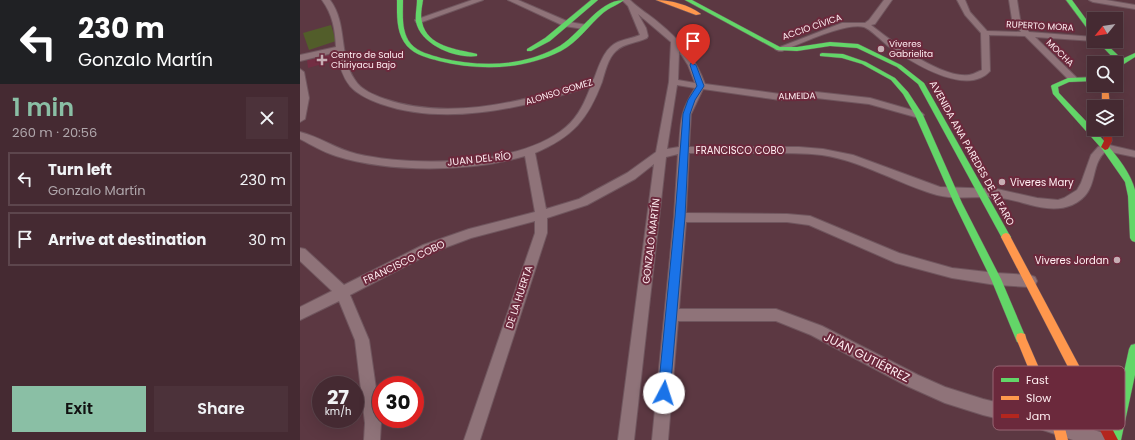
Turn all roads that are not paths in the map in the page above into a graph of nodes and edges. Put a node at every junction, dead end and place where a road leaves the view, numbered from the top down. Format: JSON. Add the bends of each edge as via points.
{"nodes":[{"id":1,"x":326,"y":0,"type":"edge"},
{"id":2,"x":400,"y":0,"type":"edge"},
{"id":3,"x":420,"y":0,"type":"edge"},
{"id":4,"x":479,"y":0,"type":"edge"},
{"id":5,"x":512,"y":0,"type":"edge"},
{"id":6,"x":595,"y":0,"type":"edge"},
{"id":7,"x":621,"y":0,"type":"edge"},
{"id":8,"x":659,"y":0,"type":"edge"},
{"id":9,"x":688,"y":0,"type":"edge"},
{"id":10,"x":888,"y":0,"type":"edge"},
{"id":11,"x":961,"y":0,"type":"edge"},
{"id":12,"x":1013,"y":0,"type":"edge"},
{"id":13,"x":1069,"y":0,"type":"edge"},
{"id":14,"x":1093,"y":0,"type":"edge"},
{"id":15,"x":629,"y":3,"type":"edge"},
{"id":16,"x":1135,"y":7,"type":"edge"},
{"id":17,"x":419,"y":20,"type":"junction"},
{"id":18,"x":566,"y":24,"type":"junction"},
{"id":19,"x":1087,"y":24,"type":"edge"},
{"id":20,"x":866,"y":25,"type":"junction"},
{"id":21,"x":584,"y":27,"type":"junction"},
{"id":22,"x":730,"y":33,"type":"dead end"},
{"id":23,"x":985,"y":33,"type":"junction"},
{"id":24,"x":1027,"y":34,"type":"junction"},
{"id":25,"x":1087,"y":38,"type":"edge"},
{"id":26,"x":675,"y":42,"type":"junction"},
{"id":27,"x":340,"y":49,"type":"junction"},
{"id":28,"x":778,"y":49,"type":"junction"},
{"id":29,"x":519,"y":53,"type":"dead end"},
{"id":30,"x":1135,"y":55,"type":"edge"},
{"id":31,"x":486,"y":56,"type":"dead end"},
{"id":32,"x":813,"y":56,"type":"dead end"},
{"id":33,"x":300,"y":58,"type":"edge"},
{"id":34,"x":1123,"y":62,"type":"edge"},
{"id":35,"x":300,"y":72,"type":"edge"},
{"id":36,"x":1073,"y":79,"type":"junction"},
{"id":37,"x":1087,"y":79,"type":"edge"},
{"id":38,"x":597,"y":81,"type":"junction"},
{"id":39,"x":673,"y":82,"type":"junction"},
{"id":40,"x":701,"y":86,"type":"junction"},
{"id":41,"x":919,"y":115,"type":"junction"},
{"id":42,"x":300,"y":119,"type":"edge"},
{"id":43,"x":300,"y":135,"type":"edge"},
{"id":44,"x":1108,"y":136,"type":"edge"},
{"id":45,"x":1105,"y":147,"type":"junction"},
{"id":46,"x":684,"y":150,"type":"junction"},
{"id":47,"x":530,"y":152,"type":"junction"},
{"id":48,"x":661,"y":154,"type":"junction"},
{"id":49,"x":1135,"y":154,"type":"edge"},
{"id":50,"x":631,"y":176,"type":"junction"},
{"id":51,"x":658,"y":180,"type":"junction"},
{"id":52,"x":954,"y":194,"type":"junction"},
{"id":53,"x":982,"y":194,"type":"junction"},
{"id":54,"x":541,"y":215,"type":"junction"},
{"id":55,"x":680,"y":217,"type":"junction"},
{"id":56,"x":1135,"y":238,"type":"edge"},
{"id":57,"x":300,"y":253,"type":"edge"},
{"id":58,"x":996,"y":279,"type":"junction"},
{"id":59,"x":1030,"y":281,"type":"junction"},
{"id":60,"x":342,"y":292,"type":"junction"},
{"id":61,"x":300,"y":314,"type":"edge"},
{"id":62,"x":670,"y":315,"type":"junction"},
{"id":63,"x":1135,"y":349,"type":"edge"},
{"id":64,"x":1032,"y":366,"type":"edge"},
{"id":65,"x":1075,"y":366,"type":"edge"},
{"id":66,"x":1125,"y":392,"type":"edge"},
{"id":67,"x":993,"y":411,"type":"edge"},
{"id":68,"x":1109,"y":430,"type":"edge"},
{"id":69,"x":1116,"y":430,"type":"edge"},
{"id":70,"x":1061,"y":434,"type":"edge"},
{"id":71,"x":372,"y":440,"type":"edge"},
{"id":72,"x":472,"y":440,"type":"edge"},
{"id":73,"x":626,"y":440,"type":"edge"},
{"id":74,"x":660,"y":440,"type":"edge"},
{"id":75,"x":1100,"y":440,"type":"edge"},
{"id":76,"x":1114,"y":440,"type":"edge"}],
"edges":[{"from":1,"to":27,"type":"street","name":"ALONSO GOMEZ","via":[[336,18]]},
{"from":2,"to":21,"type":"main road","via":[[400,27],[408,45],[425,55],[459,64],[498,65],[539,57],[560,49]]},
{"from":3,"to":17,"type":"main road"},
{"from":4,"to":17,"type":"street"},
{"from":5,"to":18,"type":"street"},
{"from":6,"to":18,"type":"main road"},
{"from":7,"to":21,"type":"main road","via":[[605,6]]},
{"from":8,"to":22,"type":"main road","via":[[697,13]]},
{"from":9,"to":28,"type":"main road","name":"AVENIDA ANA PAREDES DE ALFARO"},
{"from":10,"to":20,"type":"street","via":[[872,22]]},
{"from":11,"to":23,"type":"street","via":[[971,18]]},
{"from":12,"to":24,"type":"street","name":"MOCHA","via":[[1016,19]]},
{"from":13,"to":19,"type":"main road"},
{"from":14,"to":16,"type":"street"},
{"from":15,"to":26,"type":"street"},
{"from":15,"to":38,"type":"street","name":"JUAN DEL RÍO","via":[[644,36],[614,48]]},
{"from":17,"to":31,"type":"main road","via":[[427,37],[442,47],[466,54]]},
{"from":18,"to":21,"type":"street"},
{"from":18,"to":29,"type":"main road","via":[[548,42]]},
{"from":20,"to":23,"type":"street","via":[[898,49],[923,63],[958,78],[970,79],[986,71]]},
{"from":20,"to":28,"type":"street","name":"ACCIO CÍVICA","via":[[846,25]]},
{"from":23,"to":24,"type":"street","name":"RUPERTO MORA"},
{"from":24,"to":25,"type":"street","name":"RUPERTO MORA"},
{"from":24,"to":36,"type":"street","name":"MOCHA"},
{"from":26,"to":39,"type":"street","name":"GONZALO MARTÍN"},
{"from":26,"to":40,"type":"street","via":[[693,65]]},
{"from":27,"to":33,"type":"street"},
{"from":27,"to":38,"type":"street","name":"ALONSO GOMEZ","via":[[343,67],[355,86],[374,98],[403,107],[442,111],[490,109],[546,98]]},
{"from":28,"to":53,"type":"main road","name":"AVENIDA ANA PAREDES DE ALFARO","via":[[830,44],[853,45],[875,53],[911,74],[928,93]]},
{"from":30,"to":34,"type":"main road"},
{"from":32,"to":41,"type":"main road","via":[[842,55],[872,67],[901,87]]},
{"from":35,"to":42,"type":"street","via":[[304,98]]},
{"from":36,"to":37,"type":"main road"},
{"from":36,"to":45,"type":"main road","via":[[1054,86],[1056,94]]},
{"from":38,"to":47,"type":"street","name":"JUAN DEL RÍO","via":[[575,124],[547,144]]},
{"from":39,"to":40,"type":"street","name":"ALMEIDA"},
{"from":39,"to":48,"type":"street","name":"GONZALO MARTÍN"},
{"from":40,"to":41,"type":"street","name":"ALMEIDA","via":[[757,95],[816,95],[870,101]]},
{"from":40,"to":46,"type":"street","via":[[686,114]]},
{"from":41,"to":52,"type":"main road"},
{"from":43,"to":47,"type":"street","name":"JUAN DEL RÍO","via":[[339,153],[406,164],[492,160]]},
{"from":44,"to":45,"type":"main road"},
{"from":45,"to":49,"type":"street"},
{"from":45,"to":53,"type":"street","name":"FRANCISCO COBO","via":[[1096,155],[1086,188],[1077,197],[1063,203],[1032,202],[998,193]]},
{"from":45,"to":56,"type":"main road","via":[[1129,182]]},
{"from":46,"to":48,"type":"street","name":"FRANCISCO COBO"},
{"from":46,"to":52,"type":"street","name":"FRANCISCO COBO","via":[[823,152],[849,158],[939,191]]},
{"from":46,"to":55,"type":"street"},
{"from":47,"to":54,"type":"street","name":"DE LA HUERTA"},
{"from":48,"to":50,"type":"street","name":"FRANCISCO COBO"},
{"from":48,"to":51,"type":"street","name":"GONZALO MARTÍN"},
{"from":50,"to":51,"type":"street","via":[[647,171],[654,174]]},
{"from":50,"to":54,"type":"street","name":"FRANCISCO COBO","via":[[583,202]]},
{"from":51,"to":73,"type":"street","name":"GONZALO MARTÍN"},
{"from":52,"to":53,"type":"street","name":"FRANCISCO COBO"},
{"from":52,"to":58,"type":"main road"},
{"from":53,"to":59,"type":"main road","name":"AVENIDA ANA PAREDES DE ALFARO"},
{"from":54,"to":60,"type":"street","name":"FRANCISCO COBO","via":[[469,234],[427,249]]},
{"from":54,"to":72,"type":"street","name":"DE LA HUERTA","via":[[541,233]]},
{"from":55,"to":58,"type":"street","via":[[787,218],[810,221],[896,258],[952,273]]},
{"from":55,"to":62,"type":"street"},
{"from":57,"to":60,"type":"street"},
{"from":58,"to":59,"type":"street"},
{"from":58,"to":64,"type":"main road"},
{"from":59,"to":65,"type":"main road","name":"AVENIDA ANA PAREDES DE ALFARO"},
{"from":60,"to":61,"type":"street","name":"FRANCISCO COBO"},
{"from":60,"to":71,"type":"street","via":[[362,340],[373,423]]},
{"from":62,"to":67,"type":"street","name":"JUAN GUTIÉRREZ","via":[[776,315],[793,320],[932,390]]},
{"from":62,"to":74,"type":"street"},
{"from":63,"to":66,"type":"main road"},
{"from":68,"to":76,"type":"main road","name":"AVENIDA ANA PAREDES DE ALFARO"},
{"from":69,"to":76,"type":"main road"},
{"from":70,"to":75,"type":"street","name":"JUAN GUTIÉRREZ"}]}
